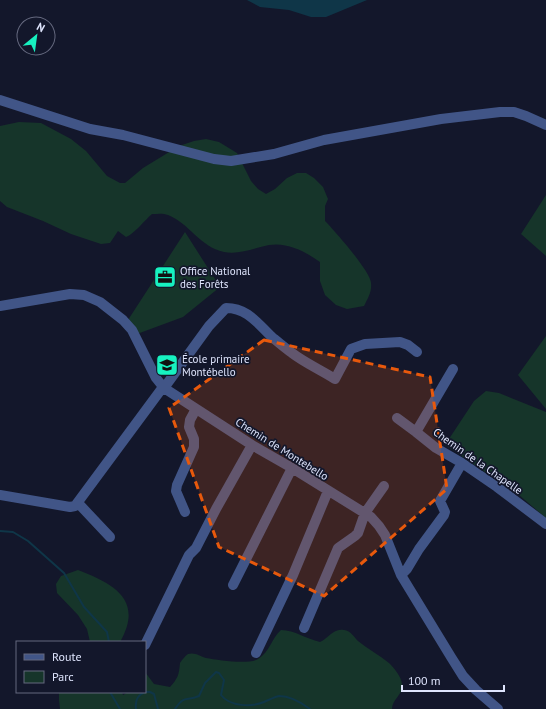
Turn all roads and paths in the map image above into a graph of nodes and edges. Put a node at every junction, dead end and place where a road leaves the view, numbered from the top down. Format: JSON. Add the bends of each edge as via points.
{"nodes":[{"id":1,"x":0,"y":100,"type":"edge"},
{"id":2,"x":546,"y":125,"type":"edge"},
{"id":3,"x":0,"y":306,"type":"edge"},
{"id":4,"x":417,"y":352,"type":"dead end"},
{"id":5,"x":453,"y":369,"type":"dead end"},
{"id":6,"x":164,"y":387,"type":"junction"},
{"id":7,"x":196,"y":409,"type":"junction"},
{"id":8,"x":397,"y":418,"type":"dead end"},
{"id":9,"x":416,"y":432,"type":"junction"},
{"id":10,"x":252,"y":446,"type":"junction"},
{"id":11,"x":462,"y":463,"type":"junction"},
{"id":12,"x":292,"y":468,"type":"junction"},
{"id":13,"x":384,"y":486,"type":"dead end"},
{"id":14,"x":328,"y":492,"type":"junction"},
{"id":15,"x":0,"y":495,"type":"edge"},
{"id":16,"x":78,"y":503,"type":"junction"},
{"id":17,"x":185,"y":512,"type":"dead end"},
{"id":18,"x":365,"y":513,"type":"junction"},
{"id":19,"x":546,"y":524,"type":"edge"},
{"id":20,"x":110,"y":537,"type":"dead end"},
{"id":21,"x":401,"y":575,"type":"junction"},
{"id":22,"x":233,"y":585,"type":"dead end"},
{"id":23,"x":304,"y":628,"type":"dead end"},
{"id":24,"x":146,"y":643,"type":"edge"},
{"id":25,"x":256,"y":653,"type":"dead end"},
{"id":26,"x":498,"y":709,"type":"edge"}],
"edges":[{"from":1,"to":2,"type":"street","via":[[90,129],[231,161],[274,154],[324,140],[441,119],[500,112],[514,112]]},
{"from":3,"to":6,"type":"street","name":"Chemin de Montebello","via":[[70,294],[84,295],[100,302],[132,330],[156,378]]},
{"from":4,"to":6,"type":"street","via":[[400,342],[365,344],[352,349],[335,379],[293,354],[250,316],[239,310],[226,308],[209,326]]},
{"from":5,"to":9,"type":"street"},
{"from":6,"to":7,"type":"street","name":"Chemin de Montebello"},
{"from":6,"to":16,"type":"street"},
{"from":7,"to":10,"type":"street","name":"Chemin de Montebello"},
{"from":7,"to":17,"type":"street","via":[[188,427],[194,439],[194,447],[176,491]]},
{"from":8,"to":9,"type":"street","name":"Chemin de la Chapelle"},
{"from":9,"to":11,"type":"street","name":"Chemin de la Chapelle","via":[[436,448]]},
{"from":10,"to":12,"type":"street","name":"Chemin de Montebello"},
{"from":10,"to":24,"type":"street","via":[[196,548],[189,555]]},
{"from":11,"to":19,"type":"street","name":"Chemin de la Chapelle"},
{"from":11,"to":21,"type":"street","via":[[441,499],[444,515]]},
{"from":12,"to":14,"type":"street","name":"Chemin de Montebello"},
{"from":12,"to":22,"type":"street"},
{"from":13,"to":18,"type":"street"},
{"from":14,"to":18,"type":"street","name":"Chemin de Montebello"},
{"from":14,"to":25,"type":"street"},
{"from":15,"to":16,"type":"street","via":[[70,507]]},
{"from":16,"to":20,"type":"street"},
{"from":18,"to":21,"type":"street","name":"Chemin de Montebello","via":[[379,526],[385,536]]},
{"from":18,"to":23,"type":"street","via":[[358,533],[338,548]]},
{"from":21,"to":26,"type":"street","name":"Chemin de Montebello","via":[[464,676]]}]}
